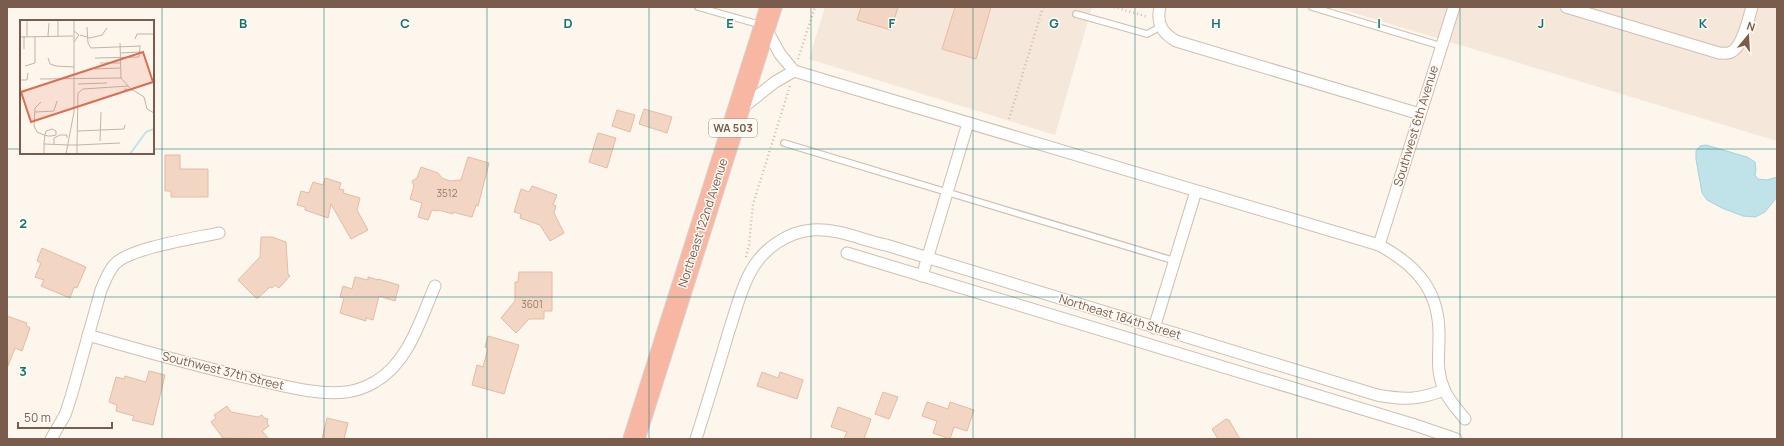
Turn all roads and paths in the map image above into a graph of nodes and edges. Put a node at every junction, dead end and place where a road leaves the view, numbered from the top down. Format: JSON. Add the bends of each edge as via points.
{"nodes":[{"id":1,"x":698,"y":7,"type":"edge"},
{"id":2,"x":815,"y":7,"type":"edge"},
{"id":3,"x":1043,"y":7,"type":"edge"},
{"id":4,"x":1114,"y":7,"type":"edge"},
{"id":5,"x":1160,"y":7,"type":"edge"},
{"id":6,"x":1312,"y":7,"type":"edge"},
{"id":7,"x":1454,"y":7,"type":"edge"},
{"id":8,"x":1566,"y":7,"type":"edge"},
{"id":9,"x":1752,"y":7,"type":"edge"},
{"id":10,"x":1076,"y":14,"type":"dead end"},
{"id":11,"x":768,"y":17,"type":"edge"},
{"id":12,"x":1160,"y":27,"type":"junction"},
{"id":13,"x":1442,"y":46,"type":"junction"},
{"id":14,"x":794,"y":71,"type":"junction"},
{"id":15,"x":738,"y":111,"type":"junction"},
{"id":16,"x":1420,"y":114,"type":"junction"},
{"id":17,"x":1009,"y":119,"type":"dead end"},
{"id":18,"x":968,"y":123,"type":"junction"},
{"id":19,"x":784,"y":142,"type":"dead end"},
{"id":20,"x":1196,"y":191,"type":"junction"},
{"id":21,"x":947,"y":192,"type":"junction"},
{"id":22,"x":219,"y":232,"type":"dead end"},
{"id":23,"x":1379,"y":245,"type":"junction"},
{"id":24,"x":847,"y":253,"type":"dead end"},
{"id":25,"x":928,"y":257,"type":"junction"},
{"id":26,"x":746,"y":259,"type":"dead end"},
{"id":27,"x":1175,"y":261,"type":"junction"},
{"id":28,"x":922,"y":276,"type":"junction"},
{"id":29,"x":435,"y":286,"type":"dead end"},
{"id":30,"x":1154,"y":328,"type":"junction"},
{"id":31,"x":88,"y":335,"type":"junction"},
{"id":32,"x":1444,"y":390,"type":"junction"},
{"id":33,"x":1465,"y":419,"type":"dead end"},
{"id":34,"x":51,"y":439,"type":"edge"},
{"id":35,"x":634,"y":439,"type":"edge"},
{"id":36,"x":696,"y":439,"type":"edge"},
{"id":37,"x":1456,"y":439,"type":"edge"}],
"edges":[{"from":1,"to":11,"type":"lane"},
{"from":2,"to":14,"type":"path"},
{"from":3,"to":17,"type":"path"},
{"from":4,"to":12,"type":"path","via":[[1148,17]]},
{"from":5,"to":12,"type":"street"},
{"from":6,"to":13,"type":"lane"},
{"from":7,"to":13,"type":"street","name":"Southwest 6th Avenue"},
{"from":8,"to":9,"type":"street","via":[[1719,53],[1731,53],[1741,41]]},
{"from":10,"to":12,"type":"lane","via":[[1147,34]]},
{"from":11,"to":14,"type":"street","via":[[780,54]]},
{"from":11,"to":15,"type":"highway","name":"Northeast 122nd Avenue","number":"WA 503"},
{"from":12,"to":16,"type":"street","via":[[1166,35],[1176,41]]},
{"from":13,"to":16,"type":"street","name":"Southwest 6th Avenue"},
{"from":14,"to":15,"type":"street","via":[[775,82]]},
{"from":14,"to":18,"type":"street"},
{"from":14,"to":26,"type":"path","via":[[753,204]]},
{"from":15,"to":35,"type":"highway","name":"Northeast 122nd Avenue","number":"WA 503"},
{"from":16,"to":23,"type":"street","name":"Southwest 6th Avenue"},
{"from":18,"to":20,"type":"street"},
{"from":18,"to":21,"type":"street"},
{"from":19,"to":21,"type":"lane"},
{"from":20,"to":23,"type":"street"},
{"from":20,"to":27,"type":"street"},
{"from":21,"to":25,"type":"street"},
{"from":21,"to":27,"type":"lane"},
{"from":22,"to":31,"type":"street","via":[[139,252],[114,264],[101,290]]},
{"from":23,"to":32,"type":"street","via":[[1408,263],[1428,288],[1438,320],[1439,372]]},
{"from":24,"to":28,"type":"street","name":"Northeast 184th Street"},
{"from":25,"to":28,"type":"street"},
{"from":25,"to":30,"type":"street","name":"Northeast 184th Street"},
{"from":25,"to":36,"type":"street","name":"Northeast 184th Street","via":[[830,230],[812,230],[777,242],[751,271]]},
{"from":27,"to":30,"type":"street"},
{"from":28,"to":37,"type":"street","name":"Northeast 184th Street"},
{"from":29,"to":31,"type":"street","name":"Southwest 37th Street","via":[[401,360],[375,382],[346,392],[320,392],[196,366]]},
{"from":30,"to":32,"type":"street","name":"Northeast 184th Street","via":[[1377,395],[1409,399]]},
{"from":31,"to":34,"type":"street","via":[[65,415]]},
{"from":32,"to":33,"type":"street"}]}
